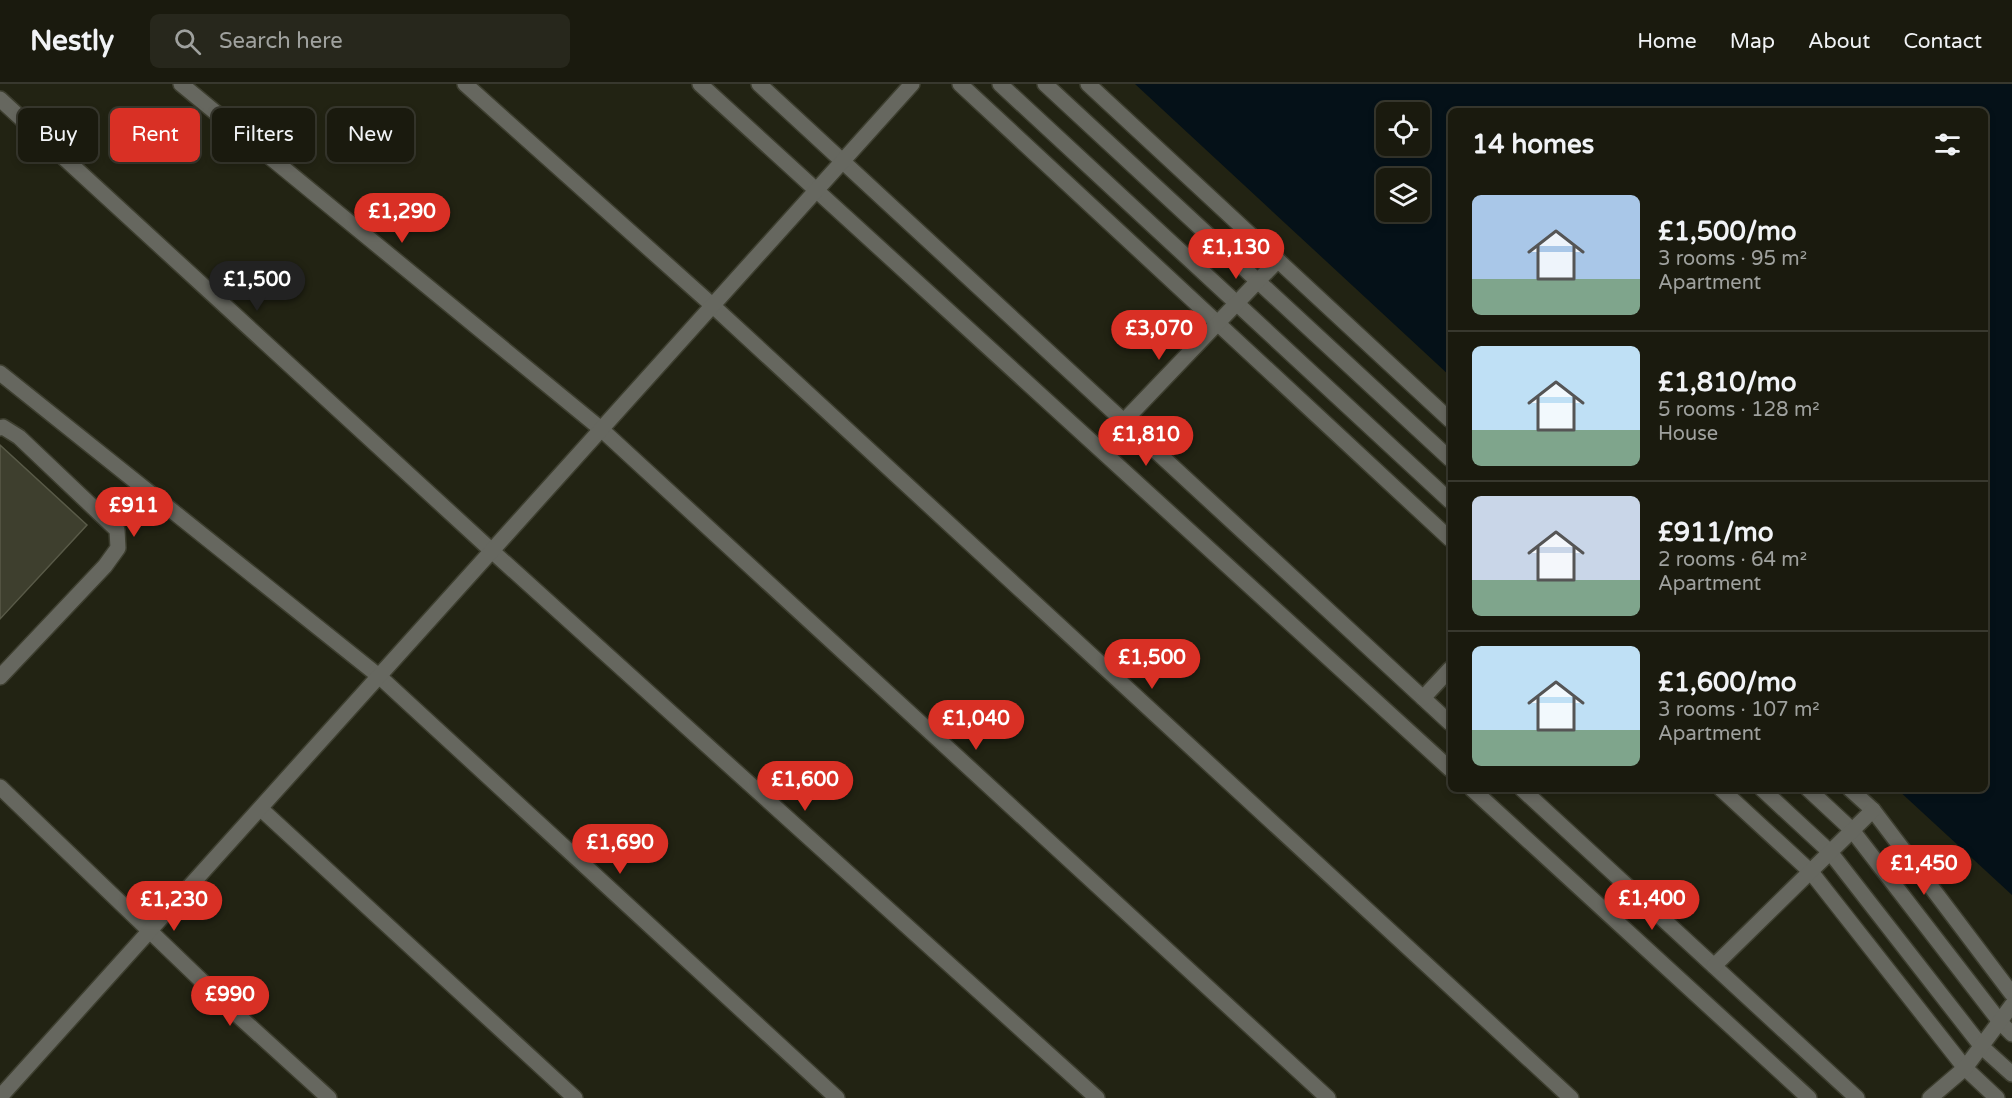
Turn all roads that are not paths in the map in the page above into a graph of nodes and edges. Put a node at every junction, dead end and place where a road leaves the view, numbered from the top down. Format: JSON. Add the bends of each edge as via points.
{"nodes":[{"id":1,"x":181,"y":84,"type":"edge"},
{"id":2,"x":465,"y":84,"type":"edge"},
{"id":3,"x":700,"y":84,"type":"edge"},
{"id":4,"x":759,"y":84,"type":"edge"},
{"id":5,"x":912,"y":84,"type":"edge"},
{"id":6,"x":960,"y":84,"type":"edge"},
{"id":7,"x":1000,"y":84,"type":"edge"},
{"id":8,"x":1045,"y":84,"type":"edge"},
{"id":9,"x":1088,"y":84,"type":"edge"},
{"id":10,"x":0,"y":99,"type":"edge"},
{"id":11,"x":844,"y":162,"type":"junction"},
{"id":12,"x":819,"y":189,"type":"junction"},
{"id":13,"x":1278,"y":260,"type":"junction"},
{"id":14,"x":1258,"y":281,"type":"junction"},
{"id":15,"x":1236,"y":303,"type":"junction"},
{"id":16,"x":712,"y":305,"type":"junction"},
{"id":17,"x":1217,"y":322,"type":"junction"},
{"id":18,"x":0,"y":373,"type":"edge"},
{"id":19,"x":1448,"y":418,"type":"edge"},
{"id":20,"x":1124,"y":422,"type":"junction"},
{"id":21,"x":0,"y":428,"type":"edge"},
{"id":22,"x":601,"y":429,"type":"junction"},
{"id":23,"x":1448,"y":457,"type":"edge"},
{"id":24,"x":1448,"y":499,"type":"edge"},
{"id":25,"x":1448,"y":537,"type":"edge"},
{"id":26,"x":492,"y":551,"type":"junction"},
{"id":27,"x":1448,"y":671,"type":"edge"},
{"id":28,"x":0,"y":677,"type":"edge"},
{"id":29,"x":380,"y":677,"type":"junction"},
{"id":30,"x":1423,"y":698,"type":"junction"},
{"id":31,"x":1448,"y":721,"type":"edge"},
{"id":32,"x":1448,"y":767,"type":"edge"},
{"id":33,"x":0,"y":787,"type":"edge"},
{"id":34,"x":1475,"y":792,"type":"edge"},
{"id":35,"x":1525,"y":792,"type":"edge"},
{"id":36,"x":1724,"y":792,"type":"edge"},
{"id":37,"x":1765,"y":792,"type":"edge"},
{"id":38,"x":1811,"y":792,"type":"edge"},
{"id":39,"x":1853,"y":792,"type":"edge"},
{"id":40,"x":261,"y":809,"type":"junction"},
{"id":41,"x":1873,"y":810,"type":"junction"},
{"id":42,"x":1852,"y":830,"type":"junction"},
{"id":43,"x":1830,"y":852,"type":"junction"},
{"id":44,"x":1811,"y":872,"type":"junction"},
{"id":45,"x":151,"y":932,"type":"junction"},
{"id":46,"x":1714,"y":966,"type":"junction"},
{"id":47,"x":2012,"y":994,"type":"edge"},
{"id":48,"x":2012,"y":1005,"type":"edge"},
{"id":49,"x":2006,"y":1028,"type":"edge"},
{"id":50,"x":1982,"y":1047,"type":"junction"},
{"id":51,"x":1965,"y":1068,"type":"junction"},
{"id":52,"x":2012,"y":1074,"type":"edge"},
{"id":53,"x":0,"y":1097,"type":"edge"},
{"id":54,"x":330,"y":1098,"type":"edge"},
{"id":55,"x":575,"y":1098,"type":"edge"},
{"id":56,"x":837,"y":1098,"type":"edge"},
{"id":57,"x":1097,"y":1098,"type":"edge"},
{"id":58,"x":1328,"y":1098,"type":"edge"},
{"id":59,"x":1571,"y":1098,"type":"edge"},
{"id":60,"x":1809,"y":1098,"type":"edge"},
{"id":61,"x":1857,"y":1098,"type":"edge"},
{"id":62,"x":1930,"y":1098,"type":"edge"},
{"id":63,"x":1997,"y":1098,"type":"edge"}],
"edges":[{"from":1,"to":22,"type":"street"},
{"from":2,"to":16,"type":"street"},
{"from":3,"to":12,"type":"street"},
{"from":4,"to":11,"type":"street"},
{"from":5,"to":11,"type":"street"},
{"from":6,"to":17,"type":"street"},
{"from":7,"to":15,"type":"street"},
{"from":8,"to":14,"type":"street"},
{"from":9,"to":13,"type":"street"},
{"from":10,"to":26,"type":"street"},
{"from":11,"to":12,"type":"street"},
{"from":11,"to":20,"type":"street"},
{"from":12,"to":16,"type":"street"},
{"from":12,"to":32,"type":"street"},
{"from":13,"to":14,"type":"street"},
{"from":13,"to":19,"type":"street"},
{"from":14,"to":15,"type":"street"},
{"from":14,"to":23,"type":"street"},
{"from":15,"to":17,"type":"street"},
{"from":15,"to":24,"type":"street"},
{"from":16,"to":22,"type":"street"},
{"from":16,"to":59,"type":"street"},
{"from":17,"to":20,"type":"street"},
{"from":17,"to":25,"type":"street"},
{"from":18,"to":29,"type":"street"},
{"from":20,"to":30,"type":"street"},
{"from":21,"to":28,"type":"street","via":[[19,437],[117,530],[118,548]]},
{"from":22,"to":26,"type":"street"},
{"from":22,"to":58,"type":"street"},
{"from":26,"to":29,"type":"street"},
{"from":26,"to":57,"type":"street"},
{"from":27,"to":30,"type":"street"},
{"from":29,"to":40,"type":"street"},
{"from":29,"to":56,"type":"street"},
{"from":30,"to":31,"type":"street"},
{"from":33,"to":45,"type":"street"},
{"from":34,"to":60,"type":"street"},
{"from":35,"to":46,"type":"street"},
{"from":36,"to":44,"type":"street"},
{"from":37,"to":43,"type":"street"},
{"from":38,"to":42,"type":"street"},
{"from":39,"to":41,"type":"street"},
{"from":40,"to":45,"type":"street"},
{"from":40,"to":55,"type":"street"},
{"from":41,"to":42,"type":"street"},
{"from":41,"to":47,"type":"street"},
{"from":42,"to":43,"type":"street"},
{"from":42,"to":49,"type":"street"},
{"from":43,"to":44,"type":"street"},
{"from":43,"to":50,"type":"street"},
{"from":44,"to":46,"type":"street"},
{"from":44,"to":51,"type":"street"},
{"from":45,"to":53,"type":"street"},
{"from":45,"to":54,"type":"street"},
{"from":46,"to":61,"type":"street"},
{"from":48,"to":49,"type":"street"},
{"from":49,"to":50,"type":"street"},
{"from":50,"to":51,"type":"street"},
{"from":50,"to":52,"type":"street"},
{"from":51,"to":62,"type":"street"},
{"from":51,"to":63,"type":"street"}]}
